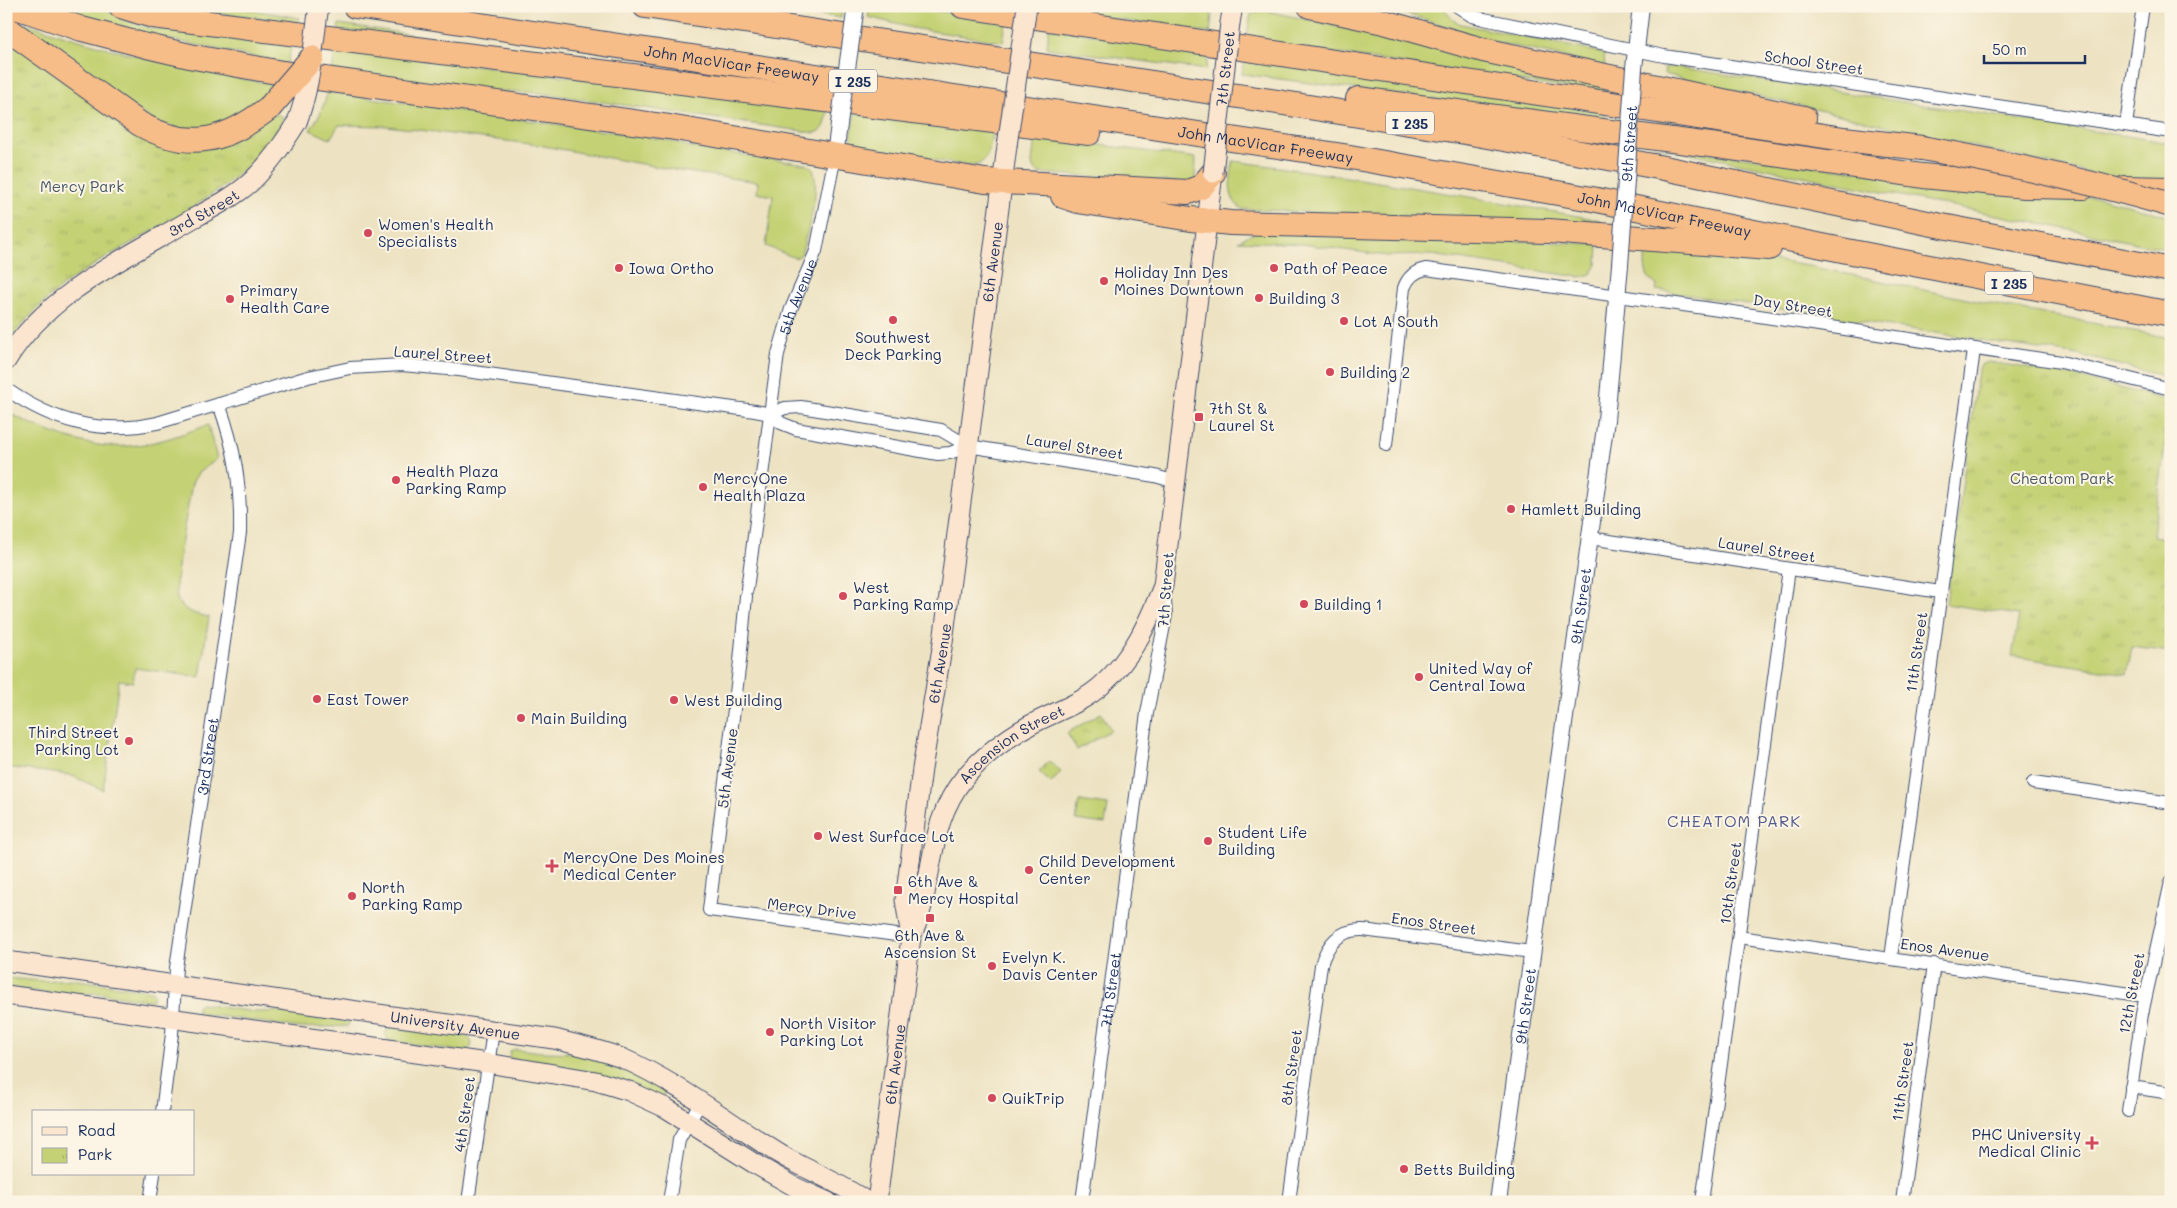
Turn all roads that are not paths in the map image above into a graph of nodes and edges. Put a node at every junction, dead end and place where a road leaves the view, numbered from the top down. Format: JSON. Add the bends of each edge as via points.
{"nodes":[{"id":1,"x":7,"y":6,"type":"edge"},
{"id":2,"x":13,"y":6,"type":"edge"},
{"id":3,"x":121,"y":6,"type":"edge"},
{"id":4,"x":319,"y":6,"type":"edge"},
{"id":5,"x":356,"y":6,"type":"edge"},
{"id":6,"x":645,"y":6,"type":"edge"},
{"id":7,"x":856,"y":6,"type":"edge"},
{"id":8,"x":964,"y":6,"type":"edge"},
{"id":9,"x":1027,"y":6,"type":"edge"},
{"id":10,"x":1310,"y":6,"type":"edge"},
{"id":11,"x":1457,"y":6,"type":"edge"},
{"id":12,"x":1641,"y":6,"type":"edge"},
{"id":13,"x":2143,"y":6,"type":"edge"},
{"id":14,"x":6,"y":11,"type":"edge"},
{"id":15,"x":1231,"y":15,"type":"edge"},
{"id":16,"x":6,"y":28,"type":"edge"},
{"id":17,"x":1636,"y":50,"type":"junction"},
{"id":18,"x":312,"y":58,"type":"junction"},
{"id":19,"x":1258,"y":99,"type":"junction"},
{"id":20,"x":2126,"y":125,"type":"junction"},
{"id":21,"x":2171,"y":132,"type":"edge"},
{"id":22,"x":1920,"y":147,"type":"junction"},
{"id":23,"x":834,"y":156,"type":"junction"},
{"id":24,"x":1350,"y":157,"type":"junction"},
{"id":25,"x":1213,"y":173,"type":"junction"},
{"id":26,"x":1002,"y":182,"type":"junction"},
{"id":27,"x":1028,"y":183,"type":"junction"},
{"id":28,"x":2171,"y":189,"type":"edge"},
{"id":29,"x":2171,"y":205,"type":"edge"},
{"id":30,"x":1207,"y":221,"type":"junction"},
{"id":31,"x":1847,"y":252,"type":"junction"},
{"id":32,"x":2171,"y":270,"type":"edge"},
{"id":33,"x":1618,"y":296,"type":"junction"},
{"id":34,"x":2171,"y":314,"type":"edge"},
{"id":35,"x":1974,"y":350,"type":"junction"},
{"id":36,"x":6,"y":361,"type":"edge"},
{"id":37,"x":6,"y":389,"type":"edge"},
{"id":38,"x":2171,"y":389,"type":"edge"},
{"id":39,"x":219,"y":404,"type":"junction"},
{"id":40,"x":771,"y":414,"type":"junction"},
{"id":41,"x":968,"y":446,"type":"junction"},
{"id":42,"x":1386,"y":446,"type":"dead end"},
{"id":43,"x":1176,"y":482,"type":"junction"},
{"id":44,"x":1590,"y":538,"type":"junction"},
{"id":45,"x":1789,"y":570,"type":"junction"},
{"id":46,"x":1163,"y":586,"type":"junction"},
{"id":47,"x":1940,"y":592,"type":"junction"},
{"id":48,"x":2033,"y":783,"type":"dead end"},
{"id":49,"x":2171,"y":803,"type":"edge"},
{"id":50,"x":2171,"y":882,"type":"edge"},
{"id":51,"x":709,"y":910,"type":"joint"},
{"id":52,"x":911,"y":937,"type":"junction"},
{"id":53,"x":1739,"y":937,"type":"junction"},
{"id":54,"x":1334,"y":940,"type":"joint"},
{"id":55,"x":1532,"y":952,"type":"junction"},
{"id":56,"x":1891,"y":958,"type":"junction"},
{"id":57,"x":6,"y":961,"type":"edge"},
{"id":58,"x":1934,"y":964,"type":"junction"},
{"id":59,"x":174,"y":985,"type":"junction"},
{"id":60,"x":6,"y":995,"type":"edge"},
{"id":61,"x":2145,"y":996,"type":"junction"},
{"id":62,"x":172,"y":1019,"type":"junction"},
{"id":63,"x":492,"y":1031,"type":"junction"},
{"id":64,"x":487,"y":1063,"type":"junction"},
{"id":65,"x":2131,"y":1087,"type":"junction"},
{"id":66,"x":2171,"y":1093,"type":"edge"},
{"id":67,"x":700,"y":1103,"type":"junction"},
{"id":68,"x":162,"y":1110,"type":"edge"},
{"id":69,"x":2128,"y":1111,"type":"dead end"},
{"id":70,"x":689,"y":1121,"type":"junction"},
{"id":71,"x":154,"y":1176,"type":"edge"},
{"id":72,"x":150,"y":1202,"type":"edge"},
{"id":73,"x":468,"y":1202,"type":"edge"},
{"id":74,"x":669,"y":1202,"type":"edge"},
{"id":75,"x":828,"y":1202,"type":"edge"},
{"id":76,"x":866,"y":1202,"type":"edge"},
{"id":77,"x":876,"y":1202,"type":"edge"},
{"id":78,"x":1082,"y":1202,"type":"edge"},
{"id":79,"x":1289,"y":1202,"type":"edge"},
{"id":80,"x":1498,"y":1202,"type":"edge"},
{"id":81,"x":1702,"y":1202,"type":"edge"},
{"id":82,"x":1902,"y":1202,"type":"edge"}],
"edges":[{"from":1,"to":14,"type":"main road"},
{"from":2,"to":23,"type":"highway","via":[[82,29],[241,66],[668,127]]},
{"from":3,"to":24,"type":"highway","via":[[153,16],[900,110],[1065,130]]},
{"from":4,"to":18,"type":"main road","name":"3rd Street","bridge":true},
{"from":5,"to":24,"type":"highway","name":"John MacVicar Freeway","number":"I 235"},
{"from":6,"to":19,"type":"highway","number":"I 235"},
{"from":7,"to":23,"type":"street","name":"5th Avenue","bridge":true},
{"from":8,"to":22,"type":"highway","via":[[1844,139]]},
{"from":9,"to":26,"type":"main road","name":"6th Avenue","bridge":true},
{"from":10,"to":22,"type":"highway","via":[[1384,22],[1484,50],[1848,128]]},
{"from":11,"to":17,"type":"street","name":"School Street","via":[[1472,16],[1484,19]]},
{"from":12,"to":17,"type":"street","name":"9th Street"},
{"from":13,"to":20,"type":"street"},
{"from":15,"to":25,"type":"main road","name":"7th Street","bridge":true},
{"from":16,"to":18,"type":"highway","bridge":true,"via":[[156,133],[188,140],[238,130],[270,107]]},
{"from":17,"to":20,"type":"street","name":"School Street"},
{"from":17,"to":33,"type":"street","name":"9th Street","bridge":true},
{"from":18,"to":36,"type":"main road","name":"3rd Street","bridge":true,"via":[[297,122],[252,181],[58,302],[29,330]]},
{"from":19,"to":28,"type":"highway","via":[[1306,96],[1355,98],[1972,182]]},
{"from":19,"to":32,"type":"highway","number":"I 235","via":[[1664,168]]},
{"from":20,"to":21,"type":"street","name":"School Street"},
{"from":22,"to":29,"type":"highway","bridge":true,"via":[[2068,178]]},
{"from":23,"to":26,"type":"highway"},
{"from":23,"to":40,"type":"street","name":"5th Avenue","via":[[816,251],[790,309],[781,340]]},
{"from":24,"to":31,"type":"highway","name":"John MacVicar Freeway","number":"I 235","via":[[1592,200]]},
{"from":25,"to":27,"type":"highway","via":[[1201,187],[1188,192]]},
{"from":25,"to":30,"type":"main road","name":"7th Street"},
{"from":26,"to":27,"type":"highway"},
{"from":26,"to":41,"type":"main road","name":"6th Avenue"},
{"from":27,"to":30,"type":"highway","via":[[1078,200]]},
{"from":30,"to":31,"type":"highway","via":[[1549,231]]},
{"from":30,"to":43,"type":"main road","name":"7th Street"},
{"from":31,"to":34,"type":"highway","name":"John MacVicar Freeway","number":"I 235"},
{"from":33,"to":35,"type":"street","name":"Day Street"},
{"from":33,"to":42,"type":"street","name":"Day Street","via":[[1426,269],[1415,272],[1404,288]]},
{"from":33,"to":44,"type":"street","name":"9th Street"},
{"from":35,"to":38,"type":"street","name":"Day Street","via":[[2061,362]]},
{"from":35,"to":47,"type":"street","name":"11th Street"},
{"from":37,"to":39,"type":"street","name":"Laurel Street","via":[[65,420],[113,429],[136,428]]},
{"from":39,"to":40,"type":"street","name":"Laurel Street","via":[[308,376],[350,368],[402,365],[512,377]]},
{"from":39,"to":59,"type":"street","name":"3rd Street","via":[[236,463],[240,533]]},
{"from":40,"to":41,"type":"street","name":"Laurel Street","via":[[784,408],[801,407],[942,430]]},
{"from":40,"to":41,"type":"street","name":"Laurel Street","via":[[781,423],[796,429],[938,454]]},
{"from":40,"to":51,"type":"street","name":"5th Avenue","via":[[746,593]]},
{"from":41,"to":43,"type":"street","name":"Laurel Street","via":[[1156,476]]},
{"from":41,"to":52,"type":"main road","name":"6th Avenue","via":[[905,900]]},
{"from":43,"to":46,"type":"main road","name":"7th Street"},
{"from":44,"to":45,"type":"street","name":"Laurel Street"},
{"from":44,"to":55,"type":"street","name":"9th Street"},
{"from":45,"to":47,"type":"street","name":"Laurel Street"},
{"from":45,"to":53,"type":"street","name":"10th Street"},
{"from":46,"to":52,"type":"main road","name":"Ascension Street","via":[[1134,648],[1101,686],[998,744],[964,779],[950,800],[939,828],[932,850],[925,903]]},
{"from":46,"to":78,"type":"street","name":"7th Street","via":[[1166,616],[1147,713]]},
{"from":47,"to":56,"type":"street","name":"11th Street"},
{"from":48,"to":49,"type":"street"},
{"from":50,"to":61,"type":"street","name":"12th Street"},
{"from":51,"to":52,"type":"street","name":"Mercy Drive"},
{"from":52,"to":77,"type":"main road","name":"6th Avenue"},
{"from":53,"to":56,"type":"street","name":"Enos Avenue"},
{"from":53,"to":81,"type":"street","name":"10th Street"},
{"from":54,"to":55,"type":"street","name":"Enos Street","via":[[1345,933],[1363,930]]},
{"from":54,"to":79,"type":"street","name":"8th Street","via":[[1321,965]]},
{"from":55,"to":80,"type":"street","name":"9th Street"},
{"from":56,"to":58,"type":"street","name":"Enos Avenue"},
{"from":57,"to":59,"type":"main road","name":"University Avenue"},
{"from":58,"to":61,"type":"street","name":"Enos Avenue"},
{"from":58,"to":82,"type":"street","name":"11th Street"},
{"from":59,"to":62,"type":"street","name":"3rd Street"},
{"from":59,"to":63,"type":"main road","name":"University Avenue"},
{"from":60,"to":62,"type":"main road"},
{"from":61,"to":65,"type":"street","name":"12th Street"},
{"from":62,"to":64,"type":"main road"},
{"from":62,"to":68,"type":"street","name":"3rd Street"},
{"from":63,"to":64,"type":"street","name":"4th Street"},
{"from":63,"to":67,"type":"main road","name":"University Avenue","via":[[554,1039],[602,1051],[641,1067]]},
{"from":64,"to":70,"type":"main road","via":[[605,1084],[646,1098]]},
{"from":64,"to":73,"type":"street","name":"4th Street"},
{"from":65,"to":66,"type":"street"},
{"from":65,"to":69,"type":"street","name":"12th Street"},
{"from":67,"to":70,"type":"street"},
{"from":67,"to":76,"type":"main road","name":"University Avenue","via":[[800,1166],[846,1188]]},
{"from":70,"to":74,"type":"street","via":[[677,1147]]},
{"from":70,"to":75,"type":"main road","via":[[754,1164]]},
{"from":71,"to":72,"type":"street"}]}
